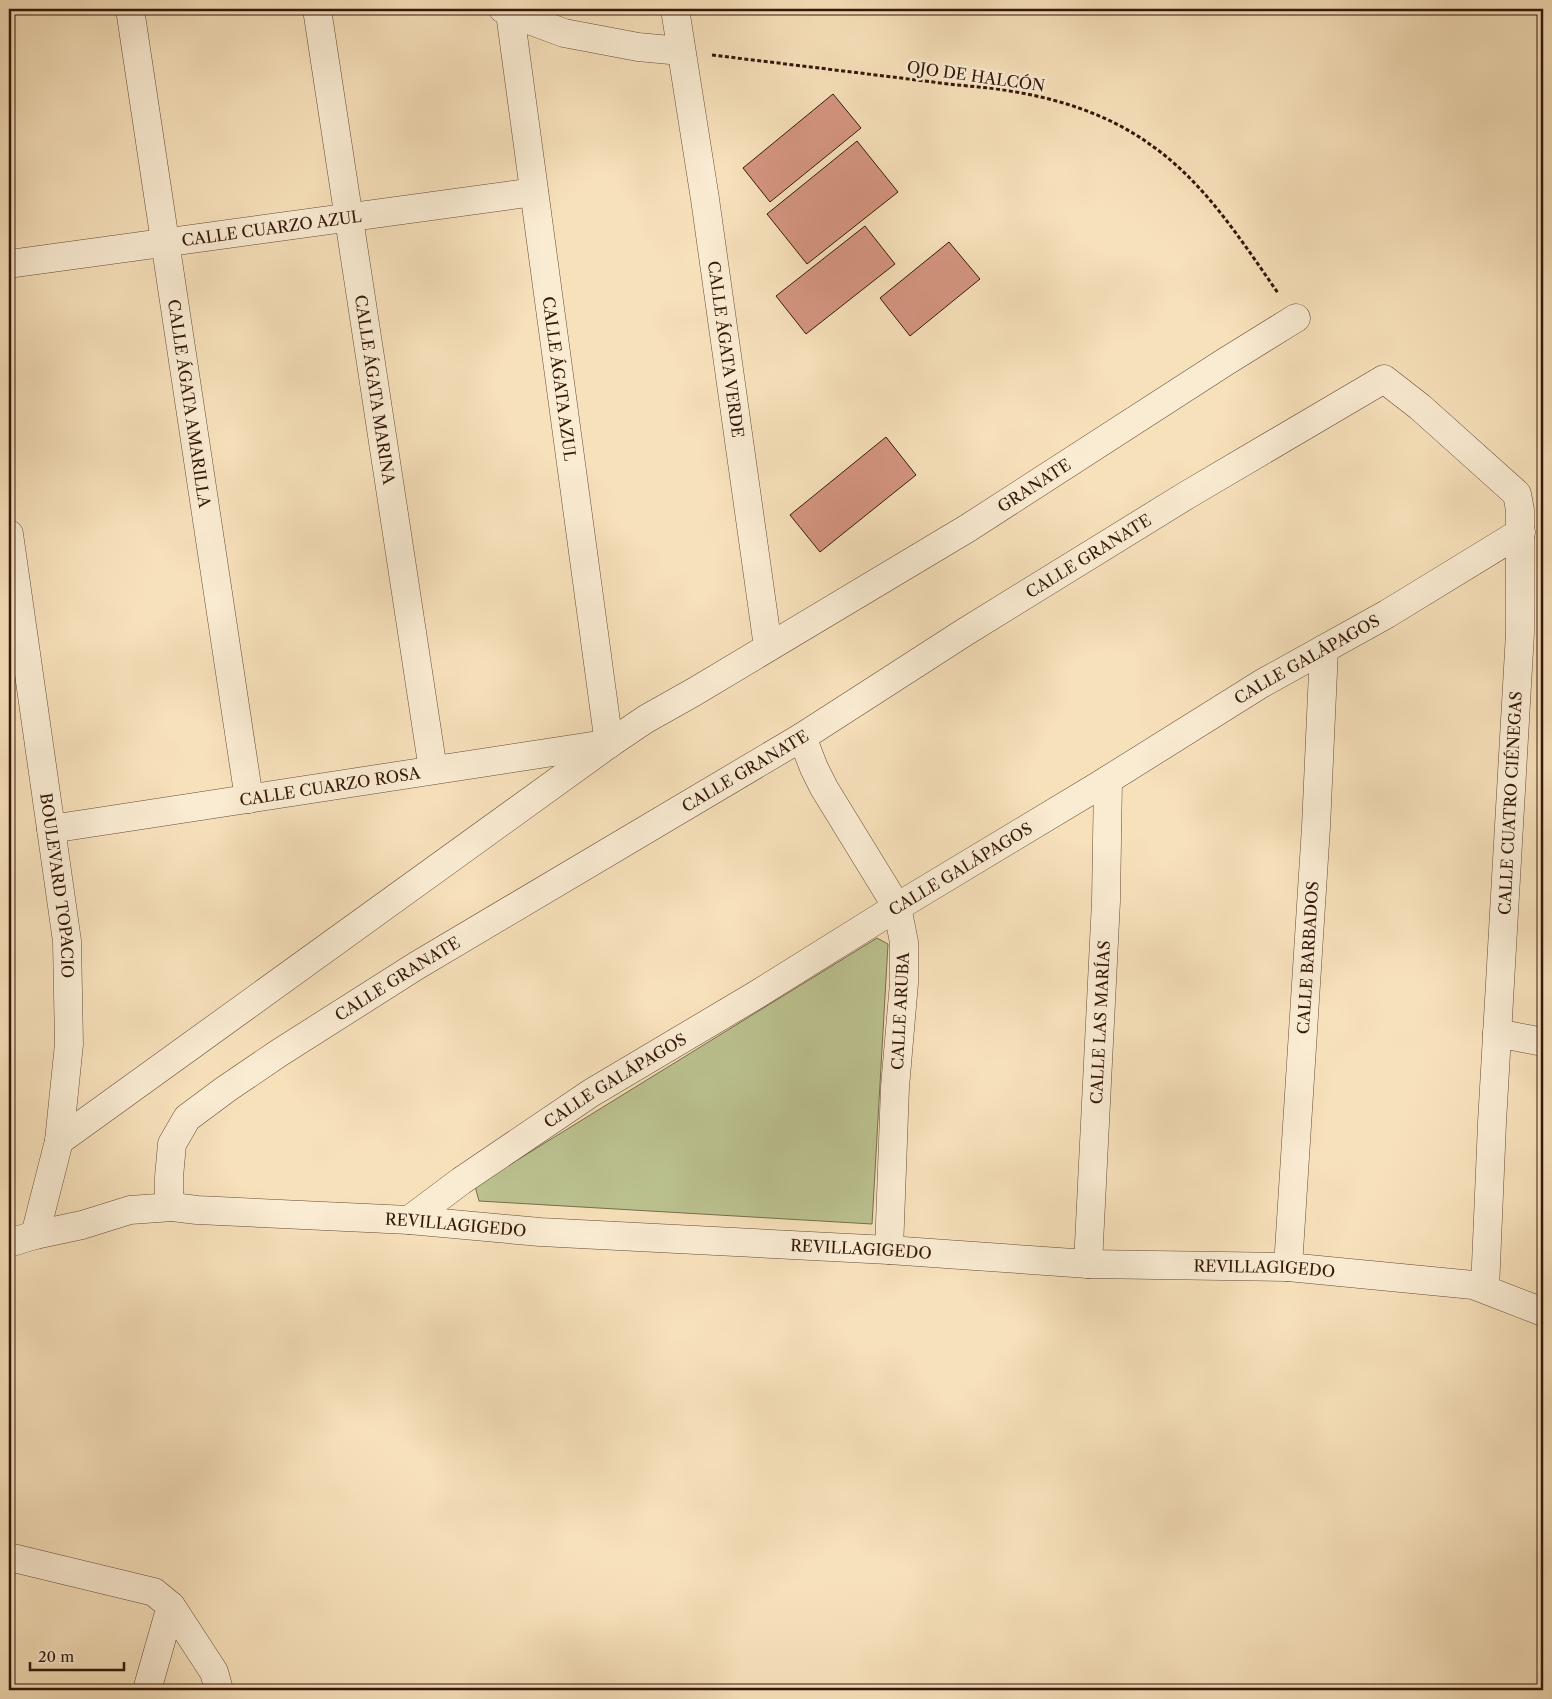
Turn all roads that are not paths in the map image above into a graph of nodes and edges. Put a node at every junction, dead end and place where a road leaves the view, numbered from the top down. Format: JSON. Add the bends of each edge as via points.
{"nodes":[{"id":1,"x":130,"y":9,"type":"edge"},
{"id":2,"x":317,"y":9,"type":"edge"},
{"id":3,"x":675,"y":9,"type":"edge"},
{"id":4,"x":507,"y":11,"type":"edge"},
{"id":5,"x":681,"y":51,"type":"junction"},
{"id":6,"x":534,"y":192,"type":"junction"},
{"id":7,"x":349,"y":218,"type":"junction"},
{"id":8,"x":166,"y":242,"type":"junction"},
{"id":9,"x":9,"y":264,"type":"edge"},
{"id":10,"x":1296,"y":318,"type":"road end"},
{"id":11,"x":1384,"y":378,"type":"joint"},
{"id":12,"x":1521,"y":532,"type":"junction"},
{"id":13,"x":9,"y":534,"type":"edge"},
{"id":14,"x":768,"y":648,"type":"junction"},
{"id":15,"x":1324,"y":649,"type":"junction"},
{"id":16,"x":802,"y":737,"type":"junction"},
{"id":17,"x":609,"y":744,"type":"junction"},
{"id":18,"x":433,"y":770,"type":"junction"},
{"id":19,"x":1108,"y":780,"type":"junction"},
{"id":20,"x":249,"y":799,"type":"junction"},
{"id":21,"x":50,"y":829,"type":"junction"},
{"id":22,"x":897,"y":907,"type":"junction"},
{"id":23,"x":1497,"y":1034,"type":"junction"},
{"id":24,"x":1543,"y":1042,"type":"edge"},
{"id":25,"x":59,"y":1141,"type":"junction"},
{"id":26,"x":172,"y":1207,"type":"junction"},
{"id":27,"x":409,"y":1220,"type":"junction"},
{"id":28,"x":35,"y":1235,"type":"junction"},
{"id":29,"x":9,"y":1243,"type":"edge"},
{"id":30,"x":889,"y":1250,"type":"junction"},
{"id":31,"x":1088,"y":1264,"type":"junction"},
{"id":32,"x":1288,"y":1267,"type":"junction"},
{"id":33,"x":1485,"y":1289,"type":"junction"},
{"id":34,"x":1543,"y":1312,"type":"edge"},
{"id":35,"x":9,"y":1557,"type":"edge"},
{"id":36,"x":170,"y":1606,"type":"junction"},
{"id":37,"x":147,"y":1690,"type":"edge"},
{"id":38,"x":219,"y":1690,"type":"edge"}],
"edges":[{"from":1,"to":8,"type":"street","name":"CALLE ÁGATA AMARILLA"},
{"from":2,"to":7,"type":"street","name":"CALLE ÁGATA MARINA"},
{"from":3,"to":5,"type":"street","name":"CALLE ÁGATA VERDE"},
{"from":4,"to":5,"type":"street","via":[[564,33],[638,47]]},
{"from":4,"to":6,"type":"street","name":"CALLE ÁGATA AZUL"},
{"from":5,"to":14,"type":"street","name":"CALLE ÁGATA VERDE"},
{"from":6,"to":7,"type":"street","name":"CALLE CUARZO AZUL"},
{"from":6,"to":17,"type":"street","name":"CALLE ÁGATA AZUL"},
{"from":7,"to":8,"type":"street","name":"CALLE CUARZO AZUL"},
{"from":7,"to":18,"type":"street","name":"CALLE ÁGATA MARINA"},
{"from":8,"to":9,"type":"street","name":"CALLE CUARZO AZUL"},
{"from":8,"to":20,"type":"street","name":"CALLE ÁGATA AMARILLA"},
{"from":10,"to":14,"type":"street","name":"GRANATE","via":[[968,528]]},
{"from":11,"to":12,"type":"street","name":"CALLE CUATRO CIÉNEGAS","via":[[1517,494]]},
{"from":11,"to":16,"type":"street","name":"CALLE GRANATE","via":[[981,622]]},
{"from":12,"to":15,"type":"street","name":"CALLE GALÁPAGOS"},
{"from":12,"to":23,"type":"street","name":"CALLE CUATRO CIÉNEGAS","via":[[1520,633]]},
{"from":13,"to":21,"type":"street","name":"BOULEVARD TOPACIO"},
{"from":14,"to":17,"type":"street"},
{"from":15,"to":19,"type":"street","name":"CALLE GALÁPAGOS","via":[[1261,684]]},
{"from":15,"to":32,"type":"street","name":"CALLE BARBADOS"},
{"from":16,"to":22,"type":"street","name":"CALLE ARUBA","via":[[824,788]]},
{"from":16,"to":26,"type":"street","name":"CALLE GRANATE","via":[[416,966],[280,1053],[187,1118],[172,1144],[169,1177]]},
{"from":17,"to":18,"type":"street","name":"CALLE CUARZO ROSA"},
{"from":17,"to":25,"type":"street"},
{"from":18,"to":20,"type":"street","name":"CALLE CUARZO ROSA"},
{"from":19,"to":22,"type":"street","name":"CALLE GALÁPAGOS"},
{"from":19,"to":31,"type":"street","name":"CALLE LAS MARÍAS","via":[[1106,901]]},
{"from":20,"to":21,"type":"street","name":"CALLE CUARZO ROSA"},
{"from":21,"to":25,"type":"street","name":"BOULEVARD TOPACIO","via":[[67,950],[69,1044]]},
{"from":22,"to":27,"type":"street","name":"CALLE GALÁPAGOS","via":[[591,1093]]},
{"from":22,"to":30,"type":"street","name":"CALLE ARUBA","via":[[904,942],[904,983],[895,1087]]},
{"from":23,"to":24,"type":"street"},
{"from":23,"to":33,"type":"street","name":"CALLE CUATRO CIÉNEGAS"},
{"from":25,"to":28,"type":"street","name":"BOULEVARD TOPACIO"},
{"from":26,"to":27,"type":"street","name":"REVILLAGIGEDO"},
{"from":26,"to":28,"type":"street","name":"REVILLAGIGEDO","via":[[130,1210]]},
{"from":27,"to":30,"type":"street","name":"REVILLAGIGEDO","via":[[540,1232]]},
{"from":28,"to":29,"type":"street","name":"REVILLAGIGEDO"},
{"from":30,"to":31,"type":"street","name":"REVILLAGIGEDO"},
{"from":31,"to":32,"type":"street","name":"REVILLAGIGEDO"},
{"from":32,"to":33,"type":"street","name":"REVILLAGIGEDO","via":[[1473,1285]]},
{"from":33,"to":34,"type":"street","name":"REVILLAGIGEDO"},
{"from":35,"to":36,"type":"street","via":[[154,1592]]},
{"from":36,"to":37,"type":"street"},
{"from":36,"to":38,"type":"street","via":[[214,1672]]}]}
